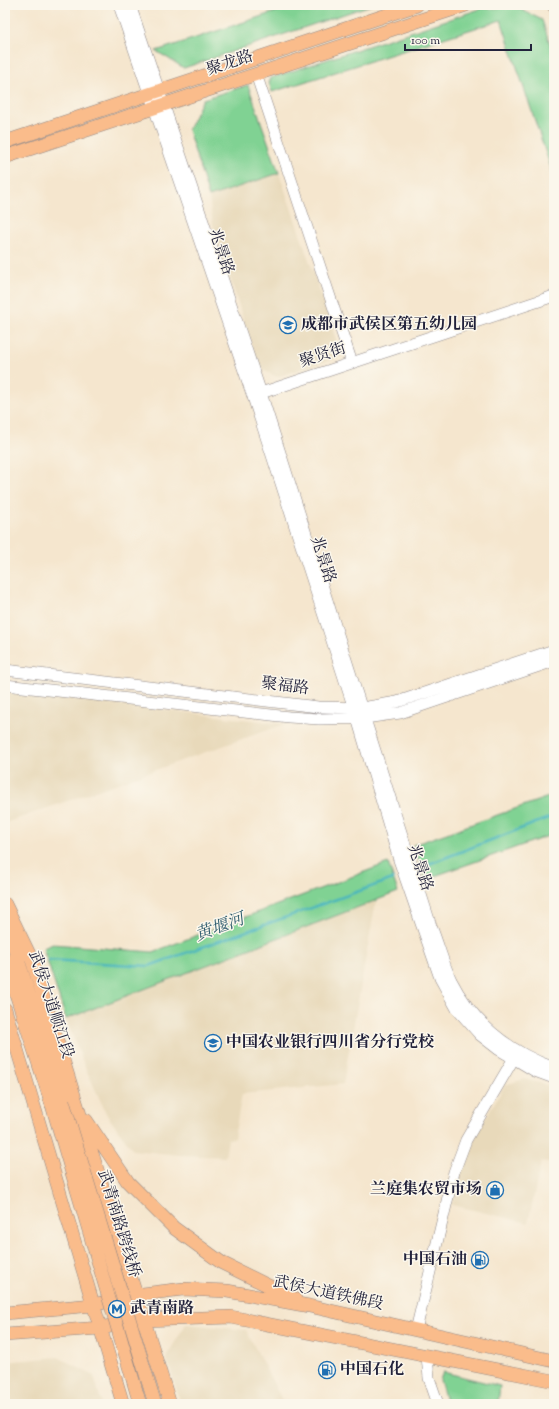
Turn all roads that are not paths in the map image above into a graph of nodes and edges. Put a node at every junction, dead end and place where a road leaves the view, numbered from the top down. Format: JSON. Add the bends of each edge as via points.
{"nodes":[{"id":1,"x":119,"y":5,"type":"edge"},
{"id":2,"x":130,"y":5,"type":"edge"},
{"id":3,"x":417,"y":5,"type":"edge"},
{"id":4,"x":466,"y":5,"type":"edge"},
{"id":5,"x":256,"y":74,"type":"junction"},
{"id":6,"x":154,"y":92,"type":"junction"},
{"id":7,"x":159,"y":105,"type":"junction"},
{"id":8,"x":5,"y":142,"type":"edge"},
{"id":9,"x":5,"y":157,"type":"edge"},
{"id":10,"x":554,"y":296,"type":"edge"},
{"id":11,"x":352,"y":363,"type":"junction"},
{"id":12,"x":261,"y":393,"type":"junction"},
{"id":13,"x":554,"y":650,"type":"edge"},
{"id":14,"x":554,"y":661,"type":"edge"},
{"id":15,"x":5,"y":670,"type":"edge"},
{"id":16,"x":5,"y":685,"type":"edge"},
{"id":17,"x":359,"y":713,"type":"junction"},
{"id":18,"x":5,"y":904,"type":"edge"},
{"id":19,"x":5,"y":919,"type":"edge"},
{"id":20,"x":5,"y":960,"type":"edge"},
{"id":21,"x":5,"y":1009,"type":"edge"},
{"id":22,"x":514,"y":1058,"type":"junction"},
{"id":23,"x":554,"y":1068,"type":"edge"},
{"id":24,"x":554,"y":1078,"type":"edge"},
{"id":25,"x":57,"y":1103,"type":"junction"},
{"id":26,"x":79,"y":1110,"type":"junction"},
{"id":27,"x":135,"y":1295,"type":"junction"},
{"id":28,"x":93,"y":1305,"type":"junction"},
{"id":29,"x":309,"y":1306,"type":"junction"},
{"id":30,"x":5,"y":1313,"type":"edge"},
{"id":31,"x":144,"y":1320,"type":"junction"},
{"id":32,"x":100,"y":1328,"type":"junction"},
{"id":33,"x":416,"y":1330,"type":"junction"},
{"id":34,"x":5,"y":1335,"type":"edge"},
{"id":35,"x":427,"y":1356,"type":"junction"},
{"id":36,"x":554,"y":1361,"type":"edge"},
{"id":37,"x":554,"y":1381,"type":"edge"},
{"id":38,"x":123,"y":1404,"type":"edge"},
{"id":39,"x":140,"y":1404,"type":"edge"},
{"id":40,"x":155,"y":1404,"type":"edge"},
{"id":41,"x":170,"y":1404,"type":"edge"},
{"id":42,"x":438,"y":1404,"type":"edge"}],
"edges":[{"from":1,"to":6,"type":"street","name":"兆景路"},
{"from":2,"to":6,"type":"street","name":"兆景路"},
{"from":3,"to":6,"type":"main road","name":"聚龙路"},
{"from":4,"to":5,"type":"main road","name":"聚龙路"},
{"from":5,"to":7,"type":"main road","name":"聚龙路"},
{"from":5,"to":11,"type":"street"},
{"from":6,"to":7,"type":"street","name":"兆景路"},
{"from":6,"to":8,"type":"main road","name":"聚龙路"},
{"from":7,"to":9,"type":"main road","name":"聚龙路"},
{"from":7,"to":12,"type":"street","name":"兆景路"},
{"from":7,"to":17,"type":"street","name":"兆景路"},
{"from":10,"to":11,"type":"street","name":"聚贤街"},
{"from":11,"to":12,"type":"street","name":"聚贤街"},
{"from":12,"to":17,"type":"street","name":"兆景路"},
{"from":13,"to":17,"type":"street","name":"聚福路"},
{"from":14,"to":17,"type":"street","via":[[400,713]]},
{"from":15,"to":17,"type":"street","name":"聚福路"},
{"from":16,"to":17,"type":"street","via":[[289,717],[319,719]]},
{"from":17,"to":22,"type":"street","name":"兆景路","via":[[399,860],[440,978],[457,1009],[480,1035]]},
{"from":17,"to":23,"type":"street","name":"兆景路","via":[[451,979],[464,1002],[483,1025],[501,1041]]},
{"from":18,"to":26,"type":"main road","via":[[32,960]]},
{"from":19,"to":25,"type":"main road","name":"武侯大道顺江段"},
{"from":20,"to":25,"type":"main road","name":"武侯大道顺江段"},
{"from":21,"to":28,"type":"main road"},
{"from":22,"to":24,"type":"street","name":"兆景路","via":[[535,1071]]},
{"from":22,"to":33,"type":"street","via":[[466,1140],[454,1172]]},
{"from":25,"to":39,"type":"main road","name":"武青南路跨线桥","bridge":true},
{"from":25,"to":40,"type":"main road","name":"武青南路跨线桥","bridge":true},
{"from":26,"to":27,"type":"main road"},
{"from":26,"to":29,"type":"main road","via":[[128,1182],[174,1228],[222,1263]]},
{"from":27,"to":28,"type":"main road","name":"武侯大道铁佛段"},
{"from":27,"to":29,"type":"main road","name":"武侯大道铁佛段","via":[[183,1288],[227,1291]]},
{"from":27,"to":31,"type":"main road"},
{"from":28,"to":30,"type":"main road"},
{"from":28,"to":32,"type":"main road"},
{"from":29,"to":33,"type":"main road","name":"武侯大道铁佛段"},
{"from":31,"to":32,"type":"main road"},
{"from":31,"to":35,"type":"main road","via":[[231,1317]]},
{"from":31,"to":41,"type":"main road"},
{"from":32,"to":34,"type":"main road"},
{"from":32,"to":38,"type":"main road"},
{"from":33,"to":36,"type":"main road","name":"武侯大道铁佛段"},
{"from":35,"to":37,"type":"main road"},
{"from":35,"to":42,"type":"street","via":[[429,1378]]}]}
